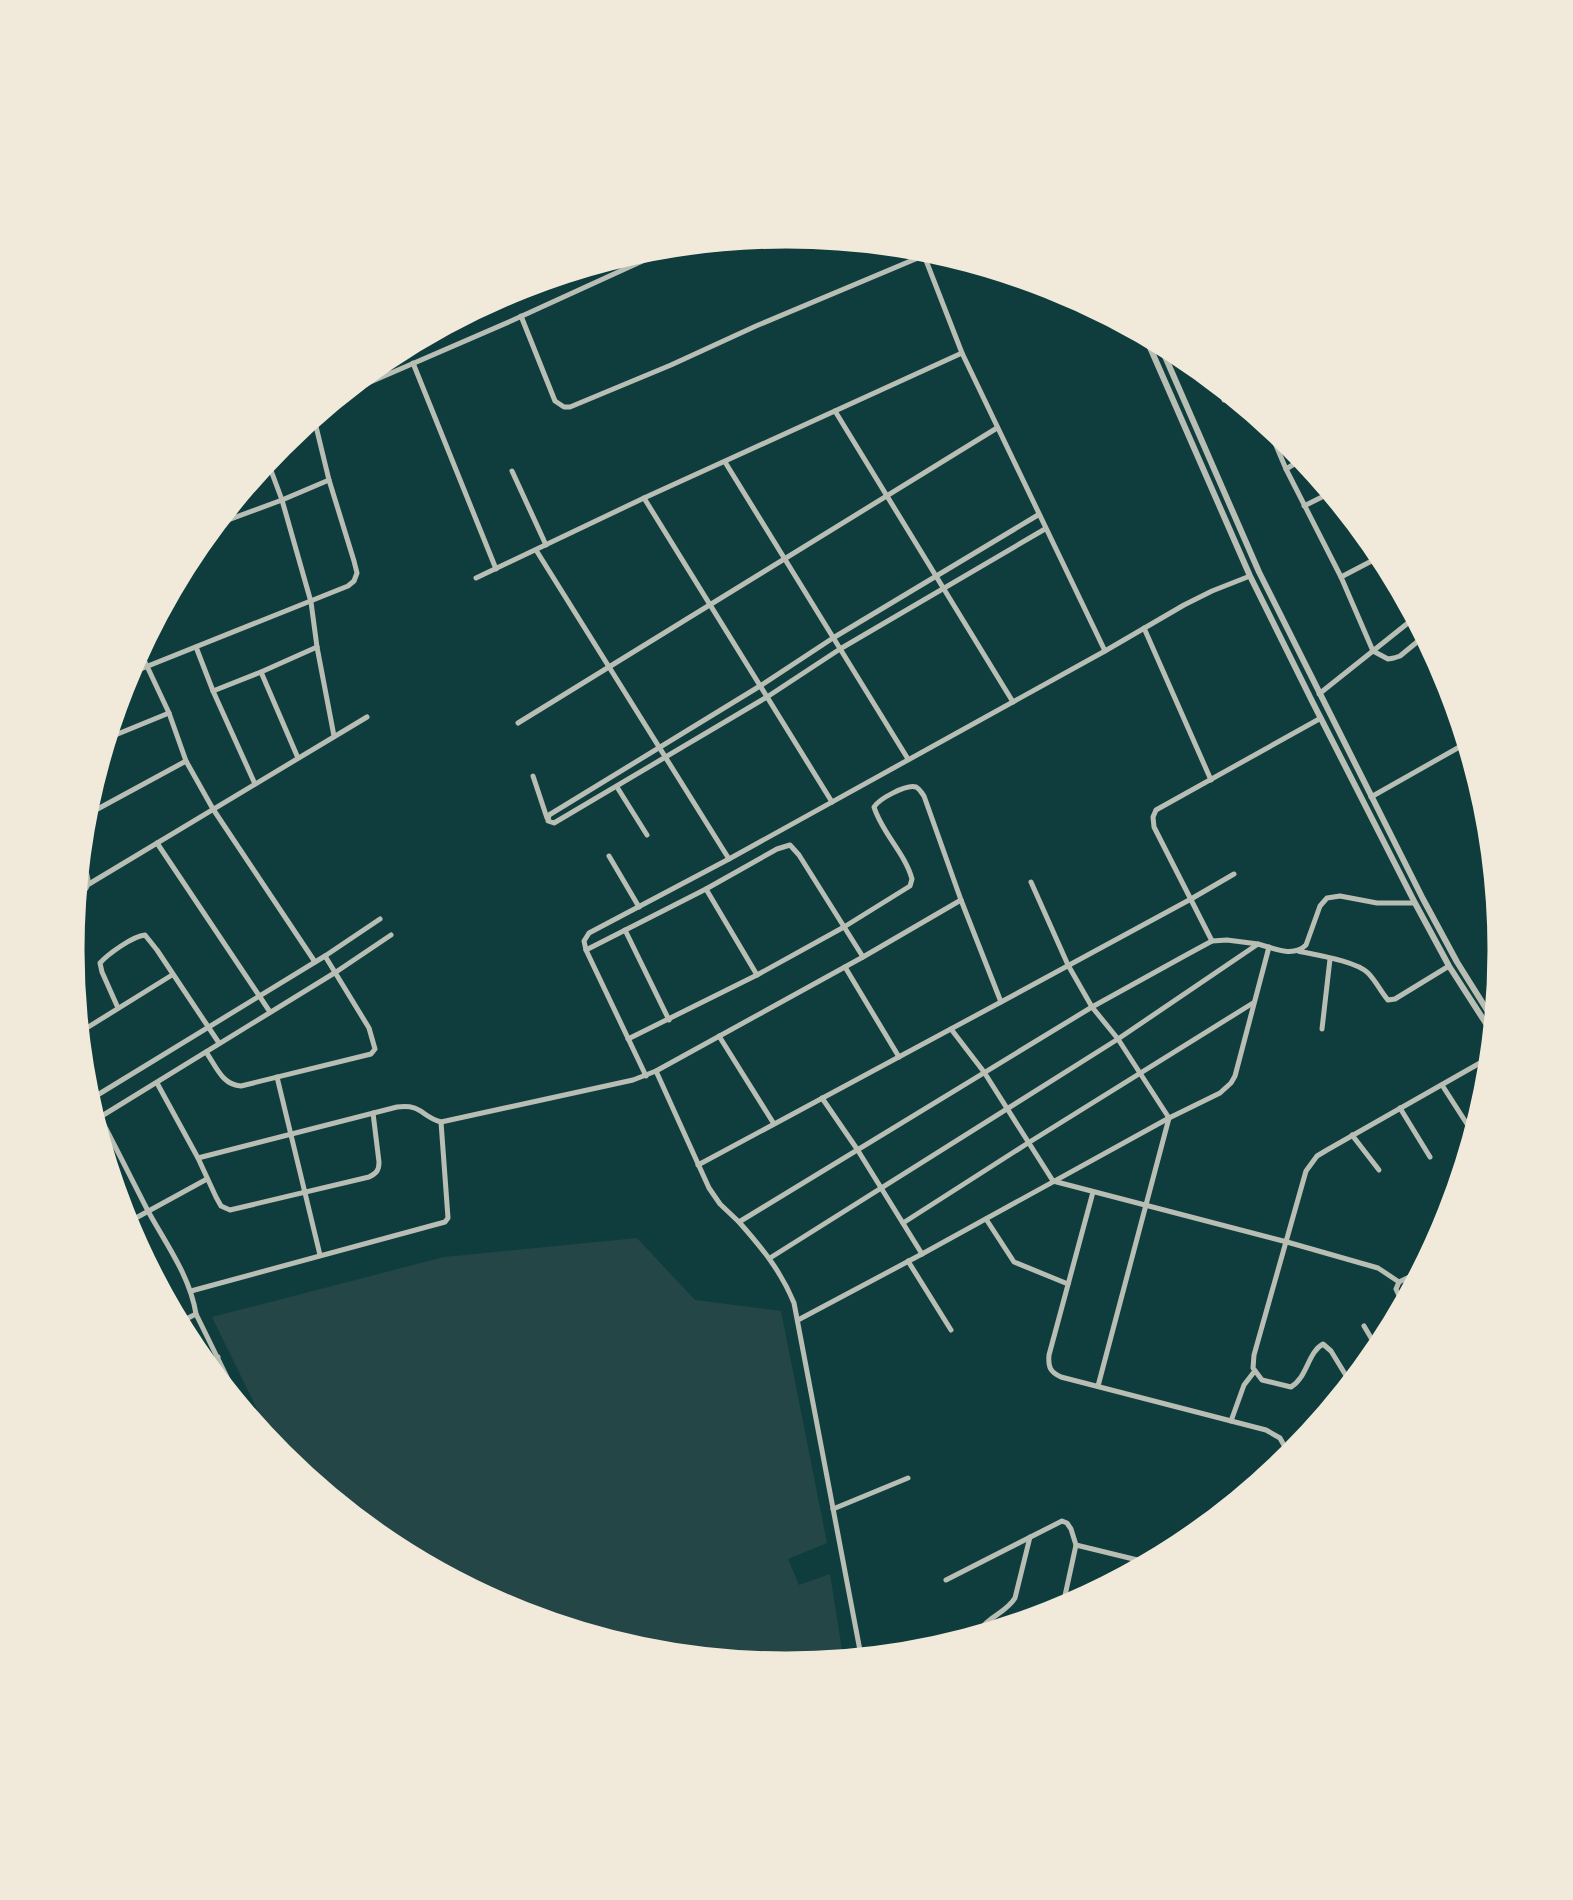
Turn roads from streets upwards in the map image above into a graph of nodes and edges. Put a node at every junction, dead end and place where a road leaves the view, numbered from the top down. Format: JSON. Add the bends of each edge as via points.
{"nodes":[{"id":1,"x":920,"y":257,"type":"edge"},
{"id":2,"x":649,"y":258,"type":"edge"},
{"id":3,"x":926,"y":259,"type":"edge"},
{"id":4,"x":522,"y":316,"type":"junction"},
{"id":5,"x":1149,"y":344,"type":"edge"},
{"id":6,"x":962,"y":353,"type":"junction"},
{"id":7,"x":1164,"y":354,"type":"edge"},
{"id":8,"x":413,"y":363,"type":"junction"},
{"id":9,"x":365,"y":384,"type":"edge"},
{"id":10,"x":835,"y":411,"type":"junction"},
{"id":11,"x":315,"y":424,"type":"edge"},
{"id":12,"x":997,"y":428,"type":"junction"},
{"id":13,"x":1273,"y":439,"type":"edge"},
{"id":14,"x":725,"y":462,"type":"junction"},
{"id":15,"x":1297,"y":463,"type":"edge"},
{"id":16,"x":271,"y":469,"type":"edge"},
{"id":17,"x":1286,"y":469,"type":"junction"},
{"id":18,"x":512,"y":471,"type":"dead end"},
{"id":19,"x":329,"y":480,"type":"junction"},
{"id":20,"x":1326,"y":495,"type":"edge"},
{"id":21,"x":887,"y":496,"type":"junction"},
{"id":22,"x":644,"y":498,"type":"junction"},
{"id":23,"x":282,"y":500,"type":"junction"},
{"id":24,"x":1304,"y":506,"type":"junction"},
{"id":25,"x":1038,"y":515,"type":"junction"},
{"id":26,"x":226,"y":520,"type":"edge"},
{"id":27,"x":1045,"y":529,"type":"junction"},
{"id":28,"x":546,"y":545,"type":"junction"},
{"id":29,"x":536,"y":550,"type":"junction"},
{"id":30,"x":785,"y":559,"type":"junction"},
{"id":31,"x":1375,"y":559,"type":"edge"},
{"id":32,"x":496,"y":569,"type":"junction"},
{"id":33,"x":936,"y":576,"type":"junction"},
{"id":34,"x":1250,"y":576,"type":"junction"},
{"id":35,"x":1341,"y":577,"type":"junction"},
{"id":36,"x":476,"y":578,"type":"dead end"},
{"id":37,"x":943,"y":587,"type":"junction"},
{"id":38,"x":311,"y":602,"type":"junction"},
{"id":39,"x":710,"y":605,"type":"junction"},
{"id":40,"x":1411,"y":621,"type":"edge"},
{"id":41,"x":1144,"y":628,"type":"junction"},
{"id":42,"x":834,"y":638,"type":"junction"},
{"id":43,"x":1421,"y":639,"type":"edge"},
{"id":44,"x":196,"y":647,"type":"junction"},
{"id":45,"x":317,"y":647,"type":"junction"},
{"id":46,"x":840,"y":649,"type":"junction"},
{"id":47,"x":1105,"y":651,"type":"junction"},
{"id":48,"x":1373,"y":651,"type":"junction"},
{"id":49,"x":144,"y":659,"type":"edge"},
{"id":50,"x":147,"y":666,"type":"junction"},
{"id":51,"x":609,"y":667,"type":"junction"},
{"id":52,"x":139,"y":669,"type":"edge"},
{"id":53,"x":261,"y":673,"type":"junction"},
{"id":54,"x":760,"y":686,"type":"junction"},
{"id":55,"x":213,"y":691,"type":"junction"},
{"id":56,"x":1319,"y":694,"type":"junction"},
{"id":57,"x":767,"y":698,"type":"junction"},
{"id":58,"x":1013,"y":702,"type":"junction"},
{"id":59,"x":169,"y":713,"type":"junction"},
{"id":60,"x":367,"y":717,"type":"dead end"},
{"id":61,"x":1321,"y":719,"type":"junction"},
{"id":62,"x":518,"y":723,"type":"dead end"},
{"id":63,"x":114,"y":735,"type":"edge"},
{"id":64,"x":334,"y":736,"type":"junction"},
{"id":65,"x":1462,"y":746,"type":"edge"},
{"id":66,"x":659,"y":748,"type":"junction"},
{"id":67,"x":298,"y":758,"type":"junction"},
{"id":68,"x":666,"y":758,"type":"junction"},
{"id":69,"x":908,"y":759,"type":"junction"},
{"id":70,"x":186,"y":761,"type":"junction"},
{"id":71,"x":533,"y":776,"type":"dead end"},
{"id":72,"x":1211,"y":779,"type":"junction"},
{"id":73,"x":254,"y":784,"type":"junction"},
{"id":74,"x":617,"y":787,"type":"junction"},
{"id":75,"x":1371,"y":797,"type":"junction"},
{"id":76,"x":832,"y":802,"type":"junction"},
{"id":77,"x":214,"y":809,"type":"junction"},
{"id":78,"x":94,"y":811,"type":"edge"},
{"id":79,"x":547,"y":818,"type":"junction"},
{"id":80,"x":647,"y":835,"type":"dead end"},
{"id":81,"x":157,"y":843,"type":"junction"},
{"id":82,"x":609,"y":856,"type":"dead end"},
{"id":83,"x":729,"y":859,"type":"junction"},
{"id":84,"x":85,"y":874,"type":"edge"},
{"id":85,"x":1234,"y":874,"type":"dead end"},
{"id":86,"x":1031,"y":882,"type":"dead end"},
{"id":87,"x":89,"y":884,"type":"junction"},
{"id":88,"x":706,"y":889,"type":"junction"},
{"id":89,"x":83,"y":892,"type":"edge"},
{"id":90,"x":1191,"y":899,"type":"junction"},
{"id":91,"x":961,"y":900,"type":"junction"},
{"id":92,"x":1415,"y":903,"type":"junction"},
{"id":93,"x":639,"y":907,"type":"junction"},
{"id":94,"x":380,"y":919,"type":"dead end"},
{"id":95,"x":844,"y":927,"type":"junction"},
{"id":96,"x":625,"y":930,"type":"junction"},
{"id":97,"x":391,"y":936,"type":"dead end"},
{"id":98,"x":1212,"y":941,"type":"junction"},
{"id":99,"x":1258,"y":944,"type":"junction"},
{"id":100,"x":1269,"y":947,"type":"junction"},
{"id":101,"x":586,"y":950,"type":"junction"},
{"id":102,"x":1298,"y":951,"type":"junction"},
{"id":103,"x":326,"y":956,"type":"junction"},
{"id":104,"x":863,"y":957,"type":"junction"},
{"id":105,"x":1330,"y":959,"type":"junction"},
{"id":106,"x":314,"y":962,"type":"junction"},
{"id":107,"x":1068,"y":965,"type":"junction"},
{"id":108,"x":1449,"y":966,"type":"junction"},
{"id":109,"x":845,"y":967,"type":"junction"},
{"id":110,"x":336,"y":972,"type":"junction"},
{"id":111,"x":172,"y":975,"type":"junction"},
{"id":112,"x":757,"y":975,"type":"junction"},
{"id":113,"x":258,"y":997,"type":"junction"},
{"id":114,"x":1001,"y":1002,"type":"junction"},
{"id":115,"x":1254,"y":1002,"type":"junction"},
{"id":116,"x":1092,"y":1007,"type":"junction"},
{"id":117,"x":118,"y":1008,"type":"junction"},
{"id":118,"x":1490,"y":1009,"type":"edge"},
{"id":119,"x":270,"y":1012,"type":"junction"},
{"id":120,"x":1488,"y":1019,"type":"edge"},
{"id":121,"x":669,"y":1020,"type":"junction"},
{"id":122,"x":1484,"y":1021,"type":"junction"},
{"id":123,"x":1488,"y":1027,"type":"edge"},
{"id":124,"x":85,"y":1028,"type":"edge"},
{"id":125,"x":207,"y":1028,"type":"junction"},
{"id":126,"x":951,"y":1029,"type":"junction"},
{"id":127,"x":1322,"y":1029,"type":"dead end"},
{"id":128,"x":719,"y":1036,"type":"junction"},
{"id":129,"x":628,"y":1039,"type":"junction"},
{"id":130,"x":1118,"y":1039,"type":"junction"},
{"id":131,"x":219,"y":1044,"type":"junction"},
{"id":132,"x":206,"y":1052,"type":"junction"},
{"id":133,"x":899,"y":1057,"type":"junction"},
{"id":134,"x":1483,"y":1061,"type":"edge"},
{"id":135,"x":656,"y":1071,"type":"junction"},
{"id":136,"x":984,"y":1072,"type":"junction"},
{"id":137,"x":1140,"y":1073,"type":"junction"},
{"id":138,"x":646,"y":1076,"type":"junction"},
{"id":139,"x":276,"y":1077,"type":"junction"},
{"id":140,"x":157,"y":1083,"type":"junction"},
{"id":141,"x":1442,"y":1084,"type":"junction"},
{"id":142,"x":96,"y":1095,"type":"edge"},
{"id":143,"x":822,"y":1098,"type":"junction"},
{"id":144,"x":1400,"y":1108,"type":"junction"},
{"id":145,"x":1006,"y":1109,"type":"junction"},
{"id":146,"x":373,"y":1114,"type":"junction"},
{"id":147,"x":101,"y":1116,"type":"edge"},
{"id":148,"x":1169,"y":1118,"type":"junction"},
{"id":149,"x":102,"y":1121,"type":"edge"},
{"id":150,"x":441,"y":1122,"type":"junction"},
{"id":151,"x":774,"y":1124,"type":"junction"},
{"id":152,"x":1469,"y":1127,"type":"edge"},
{"id":153,"x":289,"y":1133,"type":"junction"},
{"id":154,"x":1352,"y":1135,"type":"junction"},
{"id":155,"x":1028,"y":1143,"type":"junction"},
{"id":156,"x":858,"y":1149,"type":"junction"},
{"id":157,"x":198,"y":1157,"type":"junction"},
{"id":158,"x":1430,"y":1157,"type":"dead end"},
{"id":159,"x":698,"y":1165,"type":"junction"},
{"id":160,"x":1379,"y":1170,"type":"dead end"},
{"id":161,"x":207,"y":1179,"type":"junction"},
{"id":162,"x":1053,"y":1181,"type":"junction"},
{"id":163,"x":881,"y":1187,"type":"junction"},
{"id":164,"x":304,"y":1192,"type":"junction"},
{"id":165,"x":1093,"y":1192,"type":"junction"},
{"id":166,"x":1145,"y":1205,"type":"junction"},
{"id":167,"x":149,"y":1212,"type":"junction"},
{"id":168,"x":986,"y":1219,"type":"junction"},
{"id":169,"x":134,"y":1220,"type":"edge"},
{"id":170,"x":739,"y":1223,"type":"junction"},
{"id":171,"x":903,"y":1223,"type":"junction"},
{"id":172,"x":1287,"y":1242,"type":"junction"},
{"id":173,"x":922,"y":1254,"type":"junction"},
{"id":174,"x":320,"y":1255,"type":"junction"},
{"id":175,"x":770,"y":1258,"type":"junction"},
{"id":176,"x":908,"y":1261,"type":"junction"},
{"id":177,"x":1413,"y":1275,"type":"edge"},
{"id":178,"x":1399,"y":1282,"type":"junction"},
{"id":179,"x":1068,"y":1284,"type":"junction"},
{"id":180,"x":191,"y":1291,"type":"junction"},
{"id":181,"x":1400,"y":1299,"type":"edge"},
{"id":182,"x":196,"y":1314,"type":"junction"},
{"id":183,"x":185,"y":1319,"type":"edge"},
{"id":184,"x":798,"y":1320,"type":"junction"},
{"id":185,"x":1364,"y":1326,"type":"dead end"},
{"id":186,"x":951,"y":1330,"type":"dead end"},
{"id":187,"x":1374,"y":1342,"type":"edge"},
{"id":188,"x":218,"y":1357,"type":"junction"},
{"id":189,"x":212,"y":1360,"type":"edge"},
{"id":190,"x":1254,"y":1372,"type":"junction"},
{"id":191,"x":1348,"y":1379,"type":"edge"},
{"id":192,"x":228,"y":1383,"type":"edge"},
{"id":193,"x":1098,"y":1385,"type":"junction"},
{"id":194,"x":1231,"y":1421,"type":"junction"},
{"id":195,"x":1286,"y":1449,"type":"edge"},
{"id":196,"x":908,"y":1478,"type":"dead end"},
{"id":197,"x":833,"y":1509,"type":"junction"},
{"id":198,"x":1030,"y":1537,"type":"junction"},
{"id":199,"x":1076,"y":1545,"type":"junction"},
{"id":200,"x":1140,"y":1561,"type":"edge"},
{"id":201,"x":946,"y":1580,"type":"dead end"},
{"id":202,"x":1064,"y":1599,"type":"edge"},
{"id":203,"x":980,"y":1629,"type":"edge"},
{"id":204,"x":860,"y":1652,"type":"edge"}],
"edges":[{"from":1,"to":4,"type":"street","via":[[570,407],[555,401]]},
{"from":2,"to":4,"type":"street"},
{"from":3,"to":6,"type":"street"},
{"from":4,"to":8,"type":"street"},
{"from":5,"to":34,"type":"street"},
{"from":6,"to":10,"type":"street"},
{"from":6,"to":12,"type":"street"},
{"from":7,"to":56,"type":"street","via":[[1259,572]]},
{"from":8,"to":9,"type":"street"},
{"from":8,"to":32,"type":"street"},
{"from":10,"to":14,"type":"street"},
{"from":10,"to":21,"type":"street"},
{"from":11,"to":19,"type":"street"},
{"from":12,"to":21,"type":"street"},
{"from":12,"to":25,"type":"street"},
{"from":13,"to":17,"type":"street"},
{"from":14,"to":22,"type":"street"},
{"from":14,"to":30,"type":"street"},
{"from":15,"to":17,"type":"street"},
{"from":16,"to":23,"type":"street"},
{"from":17,"to":24,"type":"street"},
{"from":18,"to":28,"type":"street"},
{"from":19,"to":23,"type":"street"},
{"from":19,"to":38,"type":"street","via":[[357,573],[348,586]]},
{"from":20,"to":24,"type":"street"},
{"from":21,"to":30,"type":"street"},
{"from":21,"to":33,"type":"street"},
{"from":22,"to":28,"type":"street"},
{"from":22,"to":39,"type":"street"},
{"from":23,"to":26,"type":"street"},
{"from":23,"to":38,"type":"street"},
{"from":24,"to":35,"type":"street"},
{"from":25,"to":27,"type":"street"},
{"from":25,"to":33,"type":"street"},
{"from":27,"to":37,"type":"street"},
{"from":27,"to":47,"type":"street"},
{"from":28,"to":29,"type":"street"},
{"from":29,"to":32,"type":"street"},
{"from":29,"to":51,"type":"street"},
{"from":30,"to":39,"type":"street"},
{"from":30,"to":42,"type":"street"},
{"from":31,"to":35,"type":"street"},
{"from":32,"to":36,"type":"street"},
{"from":33,"to":37,"type":"street"},
{"from":33,"to":42,"type":"street"},
{"from":34,"to":41,"type":"street"},
{"from":34,"to":61,"type":"street"},
{"from":35,"to":48,"type":"street"},
{"from":37,"to":46,"type":"street"},
{"from":37,"to":58,"type":"street"},
{"from":38,"to":44,"type":"street"},
{"from":38,"to":45,"type":"street"},
{"from":39,"to":51,"type":"street"},
{"from":39,"to":54,"type":"street"},
{"from":40,"to":48,"type":"street"},
{"from":41,"to":47,"type":"street"},
{"from":41,"to":72,"type":"street"},
{"from":42,"to":46,"type":"street"},
{"from":42,"to":54,"type":"street"},
{"from":43,"to":48,"type":"street","via":[[1394,658]]},
{"from":44,"to":50,"type":"street"},
{"from":44,"to":55,"type":"street"},
{"from":45,"to":53,"type":"street"},
{"from":45,"to":64,"type":"street"},
{"from":46,"to":57,"type":"street"},
{"from":46,"to":69,"type":"street"},
{"from":47,"to":58,"type":"street"},
{"from":48,"to":56,"type":"street"},
{"from":49,"to":50,"type":"street"},
{"from":50,"to":52,"type":"street"},
{"from":50,"to":59,"type":"street"},
{"from":51,"to":62,"type":"street"},
{"from":51,"to":66,"type":"street"},
{"from":53,"to":55,"type":"street"},
{"from":53,"to":67,"type":"street"},
{"from":54,"to":57,"type":"street"},
{"from":54,"to":66,"type":"street"},
{"from":55,"to":73,"type":"street"},
{"from":56,"to":75,"type":"street"},
{"from":57,"to":68,"type":"street"},
{"from":57,"to":76,"type":"street"},
{"from":58,"to":69,"type":"street"},
{"from":59,"to":63,"type":"street"},
{"from":59,"to":70,"type":"street"},
{"from":60,"to":64,"type":"street"},
{"from":61,"to":72,"type":"street"},
{"from":61,"to":92,"type":"street"},
{"from":64,"to":67,"type":"street"},
{"from":65,"to":75,"type":"street"},
{"from":66,"to":68,"type":"street"},
{"from":66,"to":79,"type":"street"},
{"from":67,"to":73,"type":"street"},
{"from":68,"to":74,"type":"street"},
{"from":68,"to":83,"type":"street"},
{"from":69,"to":76,"type":"street"},
{"from":70,"to":77,"type":"street"},
{"from":70,"to":78,"type":"street"},
{"from":71,"to":79,"type":"street"},
{"from":72,"to":90,"type":"street","via":[[1156,810],[1153,817]]},
{"from":73,"to":77,"type":"street"},
{"from":74,"to":79,"type":"street","via":[[554,823]]},
{"from":74,"to":80,"type":"street"},
{"from":75,"to":118,"type":"street","via":[[1451,952]]},
{"from":76,"to":83,"type":"street"},
{"from":77,"to":81,"type":"street"},
{"from":77,"to":106,"type":"street"},
{"from":81,"to":87,"type":"street"},
{"from":81,"to":113,"type":"street"},
{"from":82,"to":93,"type":"street"},
{"from":83,"to":93,"type":"street"},
{"from":84,"to":87,"type":"street"},
{"from":85,"to":90,"type":"street"},
{"from":86,"to":107,"type":"street"},
{"from":87,"to":89,"type":"street"},
{"from":88,"to":95,"type":"street","via":[[790,845]]},
{"from":88,"to":96,"type":"street"},
{"from":88,"to":112,"type":"street"},
{"from":90,"to":98,"type":"street"},
{"from":90,"to":107,"type":"street"},
{"from":91,"to":95,"type":"street","via":[[924,796],[918,788],[907,787],[874,807],[912,882]]},
{"from":91,"to":104,"type":"street"},
{"from":91,"to":114,"type":"street"},
{"from":92,"to":102,"type":"street","via":[[1327,898],[1306,945]]},
{"from":92,"to":108,"type":"street"},
{"from":93,"to":101,"type":"street","via":[[589,933],[584,941]]},
{"from":94,"to":103,"type":"street"},
{"from":95,"to":104,"type":"street"},
{"from":95,"to":112,"type":"street"},
{"from":96,"to":101,"type":"street"},
{"from":96,"to":121,"type":"street"},
{"from":97,"to":110,"type":"street"},
{"from":98,"to":99,"type":"street"},
{"from":98,"to":116,"type":"street"},
{"from":99,"to":100,"type":"street"},
{"from":99,"to":130,"type":"street"},
{"from":100,"to":102,"type":"street"},
{"from":100,"to":115,"type":"street"},
{"from":101,"to":129,"type":"street"},
{"from":102,"to":105,"type":"street"},
{"from":103,"to":106,"type":"street"},
{"from":103,"to":110,"type":"street"},
{"from":104,"to":109,"type":"street"},
{"from":105,"to":108,"type":"street","via":[[1362,968],[1388,1000]]},
{"from":105,"to":127,"type":"street"},
{"from":106,"to":113,"type":"street"},
{"from":107,"to":114,"type":"street"},
{"from":107,"to":116,"type":"street"},
{"from":108,"to":122,"type":"street"},
{"from":109,"to":128,"type":"street"},
{"from":109,"to":133,"type":"street"},
{"from":110,"to":119,"type":"street"},
{"from":110,"to":139,"type":"street","via":[[369,1028],[375,1049],[364,1056]]},
{"from":111,"to":117,"type":"street"},
{"from":111,"to":117,"type":"street","via":[[147,937],[138,936],[100,963]]},
{"from":111,"to":125,"type":"street"},
{"from":112,"to":121,"type":"street"},
{"from":113,"to":119,"type":"street"},
{"from":113,"to":125,"type":"street"},
{"from":114,"to":126,"type":"street"},
{"from":115,"to":137,"type":"street"},
{"from":115,"to":148,"type":"street","via":[[1231,1083]]},
{"from":116,"to":130,"type":"street"},
{"from":116,"to":136,"type":"street"},
{"from":117,"to":124,"type":"street"},
{"from":119,"to":131,"type":"street"},
{"from":120,"to":122,"type":"street"},
{"from":121,"to":129,"type":"street"},
{"from":122,"to":123,"type":"street"},
{"from":125,"to":131,"type":"street"},
{"from":125,"to":142,"type":"street"},
{"from":126,"to":133,"type":"street"},
{"from":126,"to":136,"type":"street"},
{"from":128,"to":135,"type":"street"},
{"from":128,"to":151,"type":"street"},
{"from":129,"to":138,"type":"street"},
{"from":130,"to":137,"type":"street"},
{"from":130,"to":145,"type":"street"},
{"from":131,"to":132,"type":"street"},
{"from":132,"to":139,"type":"street","via":[[231,1086]]},
{"from":132,"to":140,"type":"street"},
{"from":133,"to":143,"type":"street"},
{"from":134,"to":141,"type":"street"},
{"from":135,"to":138,"type":"street"},
{"from":135,"to":159,"type":"street"},
{"from":136,"to":145,"type":"street"},
{"from":136,"to":156,"type":"street"},
{"from":137,"to":148,"type":"street"},
{"from":137,"to":155,"type":"street"},
{"from":138,"to":150,"type":"street"},
{"from":139,"to":153,"type":"street"},
{"from":140,"to":147,"type":"street"},
{"from":140,"to":157,"type":"street"},
{"from":141,"to":144,"type":"street"},
{"from":141,"to":152,"type":"street"},
{"from":143,"to":151,"type":"street"},
{"from":143,"to":156,"type":"street"},
{"from":144,"to":154,"type":"street"},
{"from":144,"to":158,"type":"street"},
{"from":145,"to":155,"type":"street"},
{"from":145,"to":163,"type":"street"},
{"from":146,"to":150,"type":"street","via":[[413,1106]]},
{"from":146,"to":153,"type":"street"},
{"from":146,"to":164,"type":"street","via":[[377,1172]]},
{"from":148,"to":162,"type":"street"},
{"from":148,"to":166,"type":"street"},
{"from":149,"to":167,"type":"street"},
{"from":150,"to":174,"type":"street","via":[[447,1220]]},
{"from":151,"to":159,"type":"street"},
{"from":153,"to":157,"type":"street"},
{"from":153,"to":164,"type":"street"},
{"from":154,"to":160,"type":"street"},
{"from":154,"to":172,"type":"street","via":[[1311,1162]]},
{"from":155,"to":162,"type":"street"},
{"from":155,"to":171,"type":"street"},
{"from":156,"to":163,"type":"street"},
{"from":156,"to":170,"type":"street"},
{"from":157,"to":161,"type":"street"},
{"from":159,"to":170,"type":"street","via":[[714,1198]]},
{"from":161,"to":164,"type":"street","via":[[221,1206],[230,1210]]},
{"from":161,"to":167,"type":"street"},
{"from":162,"to":165,"type":"street"},
{"from":162,"to":168,"type":"street"},
{"from":163,"to":171,"type":"street"},
{"from":163,"to":175,"type":"street"},
{"from":164,"to":174,"type":"street"},
{"from":165,"to":166,"type":"street"},
{"from":165,"to":179,"type":"street"},
{"from":166,"to":172,"type":"street"},
{"from":166,"to":193,"type":"street"},
{"from":167,"to":169,"type":"street"},
{"from":167,"to":180,"type":"street"},
{"from":168,"to":173,"type":"street"},
{"from":168,"to":179,"type":"street","via":[[1014,1262]]},
{"from":170,"to":175,"type":"street"},
{"from":171,"to":173,"type":"street"},
{"from":172,"to":178,"type":"street","via":[[1378,1268]]},
{"from":172,"to":190,"type":"street","via":[[1254,1355]]},
{"from":173,"to":176,"type":"street"},
{"from":174,"to":180,"type":"street"},
{"from":175,"to":184,"type":"street","via":[[787,1285]]},
{"from":176,"to":184,"type":"street"},
{"from":176,"to":186,"type":"street"},
{"from":177,"to":178,"type":"street"},
{"from":178,"to":181,"type":"street","via":[[1396,1289]]},
{"from":179,"to":193,"type":"street","via":[[1048,1363],[1060,1377]]},
{"from":180,"to":182,"type":"street"},
{"from":182,"to":183,"type":"street"},
{"from":182,"to":188,"type":"street"},
{"from":184,"to":197,"type":"street"},
{"from":185,"to":187,"type":"street"},
{"from":188,"to":189,"type":"street"},
{"from":188,"to":192,"type":"street"},
{"from":190,"to":191,"type":"street","via":[[1262,1380],[1291,1388],[1323,1344]]},
{"from":190,"to":194,"type":"street","via":[[1244,1385]]},
{"from":193,"to":194,"type":"street"},
{"from":194,"to":195,"type":"street","via":[[1274,1433]]},
{"from":196,"to":197,"type":"street"},
{"from":197,"to":204,"type":"street"},
{"from":198,"to":199,"type":"street","via":[[1062,1521],[1071,1529]]},
{"from":198,"to":201,"type":"street"},
{"from":198,"to":203,"type":"street","via":[[1015,1598]]},
{"from":199,"to":200,"type":"street"},
{"from":199,"to":202,"type":"street"}]}
